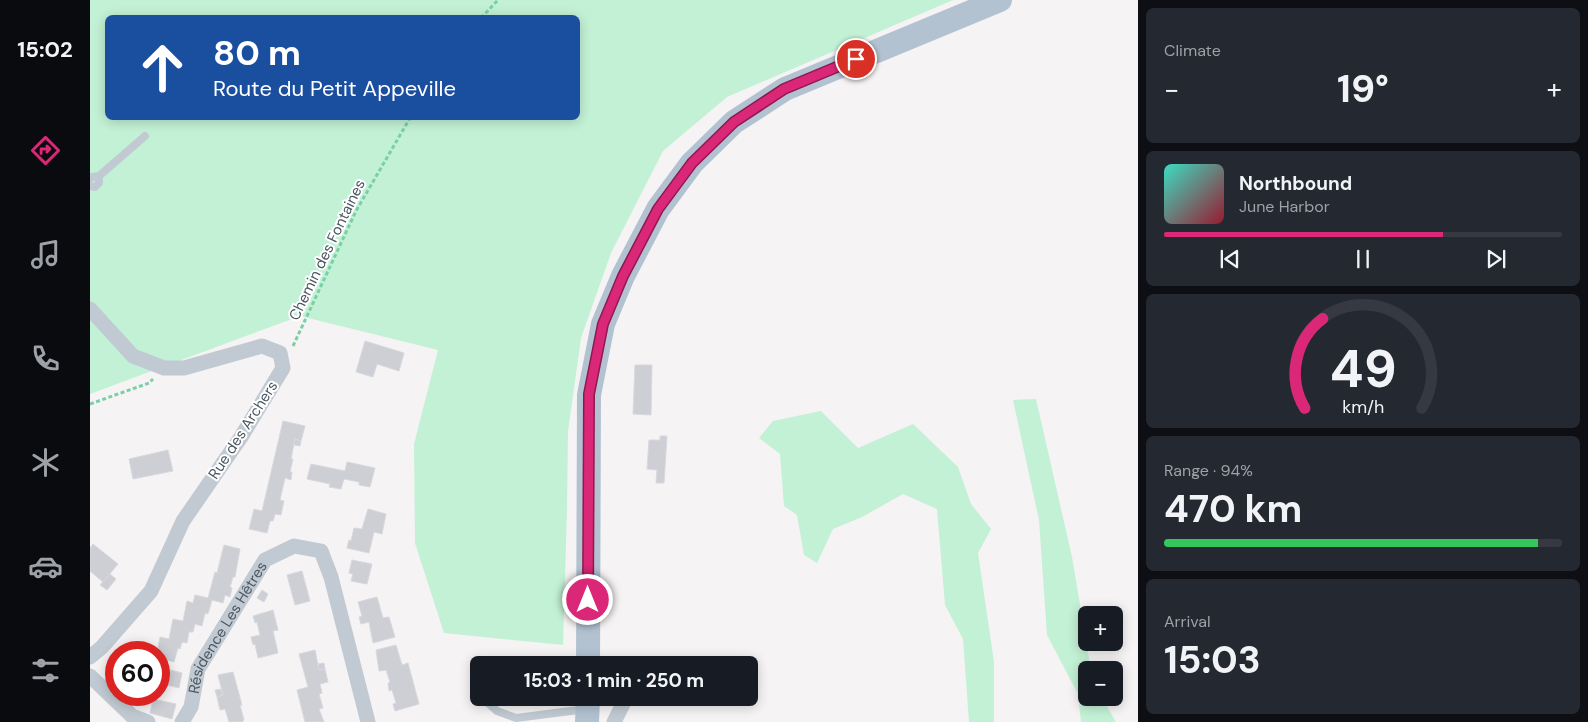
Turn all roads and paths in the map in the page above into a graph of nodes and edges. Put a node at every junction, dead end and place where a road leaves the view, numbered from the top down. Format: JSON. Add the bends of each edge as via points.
{"nodes":[{"id":1,"x":498,"y":0,"type":"edge"},
{"id":2,"x":1000,"y":0,"type":"edge"},
{"id":3,"x":484,"y":15,"type":"edge"},
{"id":4,"x":409,"y":120,"type":"edge"},
{"id":5,"x":145,"y":136,"type":"dead end"},
{"id":6,"x":99,"y":176,"type":"junction"},
{"id":7,"x":90,"y":179,"type":"edge"},
{"id":8,"x":90,"y":186,"type":"edge"},
{"id":9,"x":90,"y":309,"type":"edge"},
{"id":10,"x":164,"y":368,"type":"junction"},
{"id":11,"x":283,"y":368,"type":"junction"},
{"id":12,"x":90,"y":404,"type":"edge"},
{"id":13,"x":588,"y":656,"type":"edge"},
{"id":14,"x":90,"y":657,"type":"edge"},
{"id":15,"x":90,"y":676,"type":"edge"},
{"id":16,"x":491,"y":706,"type":"edge"},
{"id":17,"x":622,"y":706,"type":"edge"},
{"id":18,"x":588,"y":709,"type":"edge"},
{"id":19,"x":148,"y":722,"type":"edge"},
{"id":20,"x":182,"y":722,"type":"edge"},
{"id":21,"x":368,"y":722,"type":"edge"},
{"id":22,"x":614,"y":722,"type":"edge"}],
"edges":[{"from":1,"to":3,"type":"path"},
{"from":2,"to":13,"type":"main road","via":[[784,89],[734,122],[692,163],[658,209],[623,276],[603,324],[589,394]]},
{"from":4,"to":11,"type":"path","name":"Chemin des Fontaines","via":[[356,211]]},
{"from":5,"to":6,"type":"lane"},
{"from":6,"to":7,"type":"lane"},
{"from":6,"to":8,"type":"lane","via":[[99,183],[95,187]]},
{"from":9,"to":10,"type":"street","name":"Rue des Archers","via":[[133,356]]},
{"from":10,"to":11,"type":"street","name":"Rue des Archers","via":[[184,368],[262,346],[280,352]]},
{"from":10,"to":12,"type":"path","via":[[149,383]]},
{"from":11,"to":14,"type":"street","name":"Rue des Archers","via":[[183,522],[151,591]]},
{"from":15,"to":19,"type":"street","via":[[132,716]]},
{"from":16,"to":18,"type":"lane","via":[[516,718]]},
{"from":17,"to":22,"type":"street"},
{"from":20,"to":21,"type":"street","name":"Résidence Les Hêtres","via":[[191,707],[198,668],[265,560],[294,546],[321,551]]}]}
